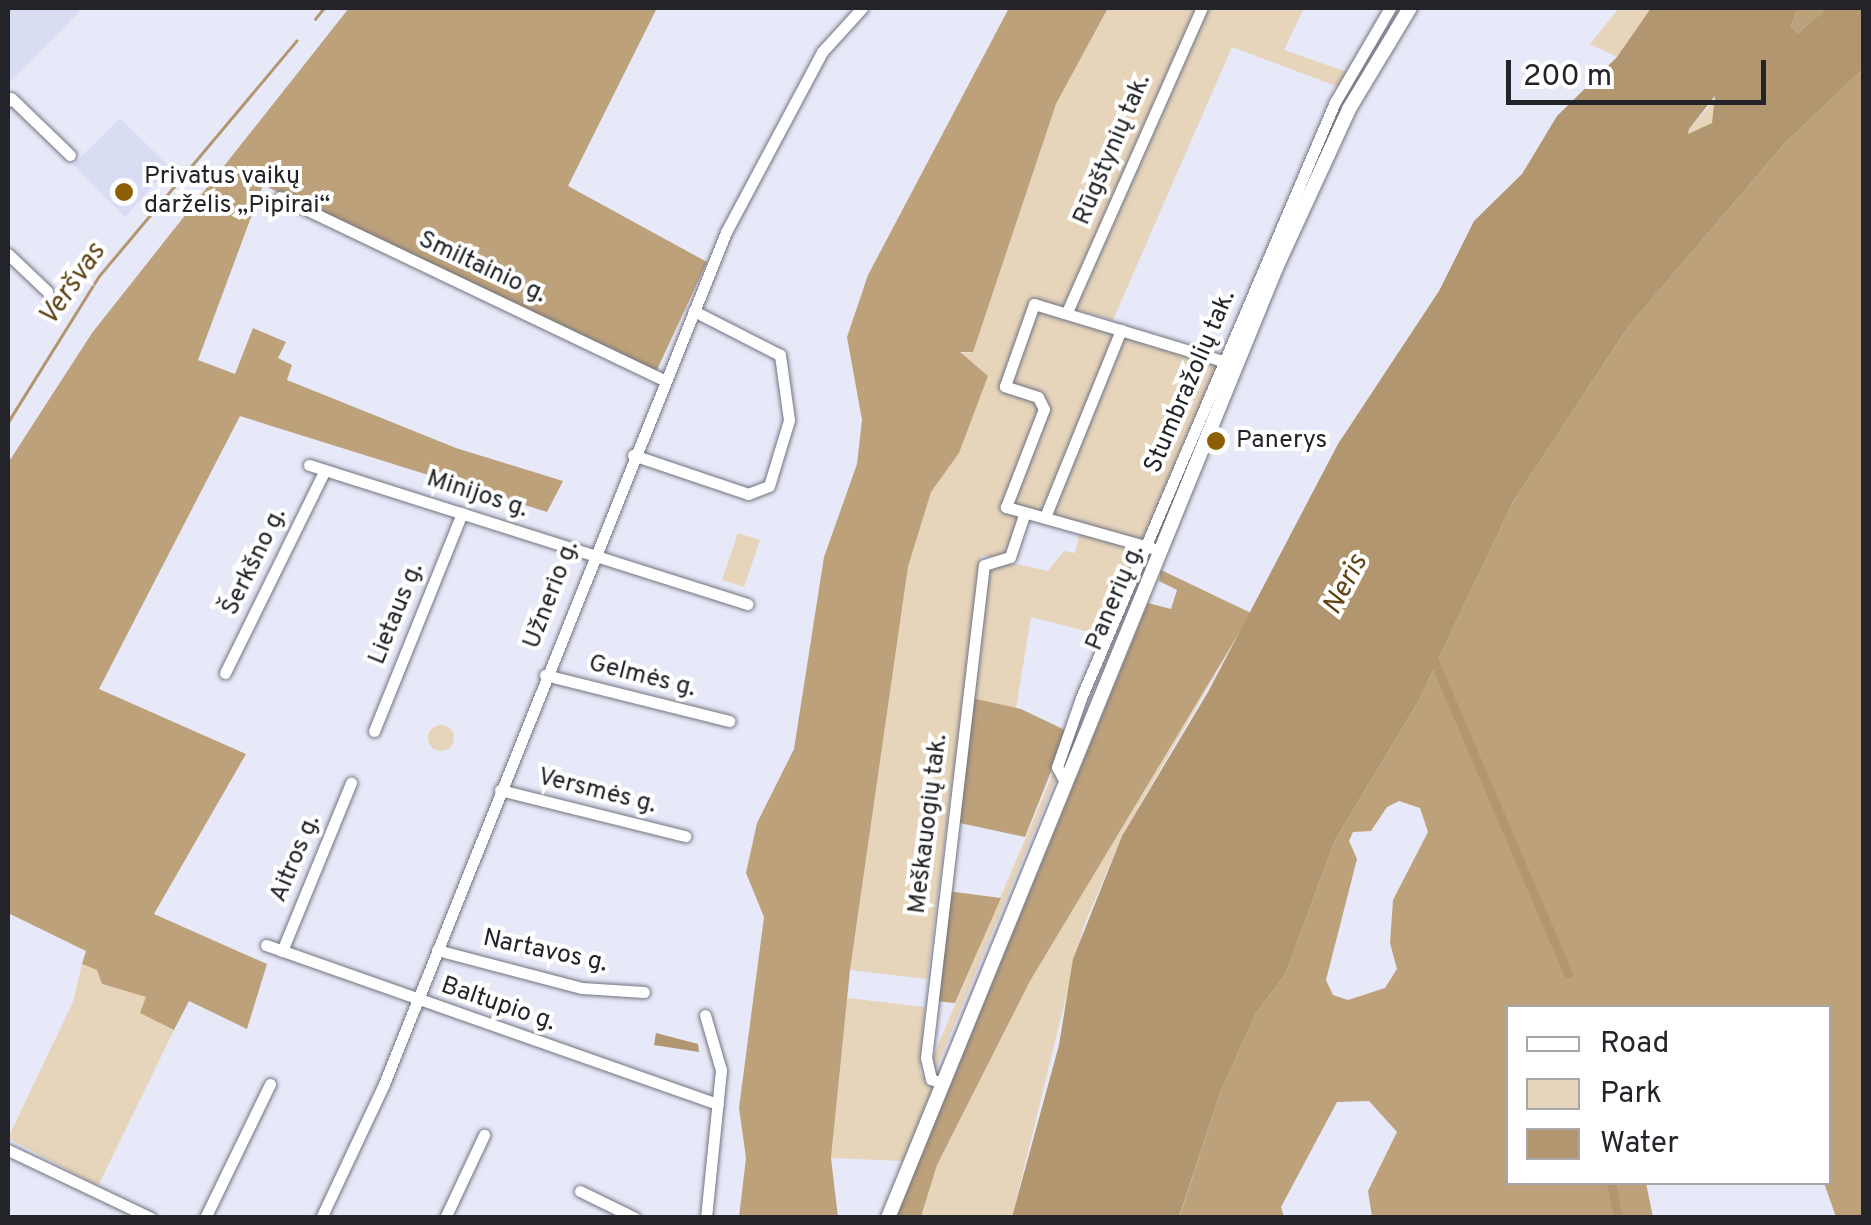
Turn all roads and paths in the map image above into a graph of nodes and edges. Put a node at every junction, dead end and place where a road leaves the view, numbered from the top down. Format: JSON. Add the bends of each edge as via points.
{"nodes":[{"id":1,"x":862,"y":8,"type":"edge"},
{"id":2,"x":1202,"y":8,"type":"edge"},
{"id":3,"x":1390,"y":8,"type":"edge"},
{"id":4,"x":1410,"y":8,"type":"edge"},
{"id":5,"x":8,"y":101,"type":"edge"},
{"id":6,"x":70,"y":156,"type":"dead end"},
{"id":7,"x":280,"y":197,"type":"dead end"},
{"id":8,"x":8,"y":254,"type":"edge"},
{"id":9,"x":47,"y":291,"type":"dead end"},
{"id":10,"x":694,"y":311,"type":"junction"},
{"id":11,"x":1067,"y":312,"type":"junction"},
{"id":12,"x":1121,"y":330,"type":"junction"},
{"id":13,"x":1230,"y":363,"type":"junction"},
{"id":14,"x":664,"y":380,"type":"junction"},
{"id":15,"x":633,"y":454,"type":"junction"},
{"id":16,"x":309,"y":465,"type":"dead end"},
{"id":17,"x":325,"y":470,"type":"junction"},
{"id":18,"x":1025,"y":512,"type":"junction"},
{"id":19,"x":462,"y":514,"type":"junction"},
{"id":20,"x":1045,"y":518,"type":"junction"},
{"id":21,"x":1154,"y":548,"type":"junction"},
{"id":22,"x":592,"y":556,"type":"junction"},
{"id":23,"x":746,"y":604,"type":"dead end"},
{"id":24,"x":225,"y":673,"type":"dead end"},
{"id":25,"x":545,"y":675,"type":"junction"},
{"id":26,"x":729,"y":721,"type":"dead end"},
{"id":27,"x":374,"y":730,"type":"dead end"},
{"id":28,"x":352,"y":783,"type":"dead end"},
{"id":29,"x":500,"y":790,"type":"junction"},
{"id":30,"x":685,"y":836,"type":"dead end"},
{"id":31,"x":266,"y":946,"type":"dead end"},
{"id":32,"x":437,"y":950,"type":"junction"},
{"id":33,"x":282,"y":951,"type":"junction"},
{"id":34,"x":644,"y":992,"type":"dead end"},
{"id":35,"x":417,"y":1001,"type":"junction"},
{"id":36,"x":705,"y":1016,"type":"dead end"},
{"id":37,"x":941,"y":1083,"type":"junction"},
{"id":38,"x":270,"y":1084,"type":"dead end"},
{"id":39,"x":718,"y":1104,"type":"junction"},
{"id":40,"x":484,"y":1136,"type":"dead end"},
{"id":41,"x":8,"y":1150,"type":"edge"},
{"id":42,"x":580,"y":1191,"type":"dead end"},
{"id":43,"x":151,"y":1218,"type":"edge"},
{"id":44,"x":205,"y":1218,"type":"edge"},
{"id":45,"x":321,"y":1218,"type":"edge"},
{"id":46,"x":445,"y":1218,"type":"edge"},
{"id":47,"x":635,"y":1218,"type":"edge"},
{"id":48,"x":706,"y":1218,"type":"edge"},
{"id":49,"x":888,"y":1218,"type":"edge"}],
"edges":[{"from":1,"to":10,"type":"street","name":"Užnerio g.","via":[[822,52],[726,232]]},
{"from":2,"to":11,"type":"street","name":"Rūgštynių tak."},
{"from":3,"to":13,"type":"street","name":"Stumbražolių tak.","via":[[1335,102]]},
{"from":4,"to":13,"type":"main road","name":"Panerių g.","via":[[1342,124]]},
{"from":5,"to":6,"type":"street"},
{"from":7,"to":14,"type":"street","name":"Smiltainio g."},
{"from":8,"to":9,"type":"street"},
{"from":10,"to":14,"type":"street","name":"Užnerio g."},
{"from":10,"to":15,"type":"street","via":[[780,355],[789,420],[769,486],[748,494]]},
{"from":11,"to":12,"type":"street"},
{"from":11,"to":18,"type":"street","via":[[1034,304],[1005,386],[1038,397],[1044,409],[1006,508]]},
{"from":12,"to":13,"type":"street"},
{"from":12,"to":20,"type":"street"},
{"from":13,"to":21,"type":"main road","name":"Panerių g."},
{"from":14,"to":15,"type":"street","name":"Užnerio g."},
{"from":15,"to":22,"type":"street","name":"Užnerio g."},
{"from":16,"to":17,"type":"street","name":"Minijos g."},
{"from":17,"to":19,"type":"street","name":"Minijos g."},
{"from":17,"to":24,"type":"street","name":"Šerkšno g."},
{"from":18,"to":20,"type":"street"},
{"from":18,"to":37,"type":"street","name":"Meškauogių tak.","via":[[1010,557],[984,565],[926,1058],[932,1079]]},
{"from":19,"to":22,"type":"street","name":"Minijos g."},
{"from":19,"to":27,"type":"street","name":"Lietaus g."},
{"from":20,"to":21,"type":"street"},
{"from":21,"to":37,"type":"main road","name":"Panerių g."},
{"from":22,"to":23,"type":"street","name":"Minijos g."},
{"from":22,"to":25,"type":"street","name":"Užnerio g."},
{"from":25,"to":26,"type":"street","name":"Gelmės g."},
{"from":25,"to":29,"type":"street","name":"Užnerio g."},
{"from":28,"to":33,"type":"street","name":"Aitros g."},
{"from":29,"to":30,"type":"street","name":"Versmės g."},
{"from":29,"to":32,"type":"street","name":"Užnerio g."},
{"from":31,"to":33,"type":"street","name":"Baltupio g."},
{"from":32,"to":34,"type":"street","name":"Nartavos g.","via":[[582,988]]},
{"from":32,"to":35,"type":"street","name":"Užnerio g."},
{"from":33,"to":35,"type":"street","name":"Baltupio g."},
{"from":35,"to":39,"type":"street","name":"Baltupio g."},
{"from":35,"to":45,"type":"street","name":"Užnerio g."},
{"from":36,"to":39,"type":"street","via":[[721,1070]]},
{"from":37,"to":49,"type":"main road","name":"Panerių g."},
{"from":38,"to":44,"type":"street"},
{"from":39,"to":48,"type":"street"},
{"from":40,"to":46,"type":"street"},
{"from":41,"to":43,"type":"street"},
{"from":42,"to":47,"type":"street"}]}
